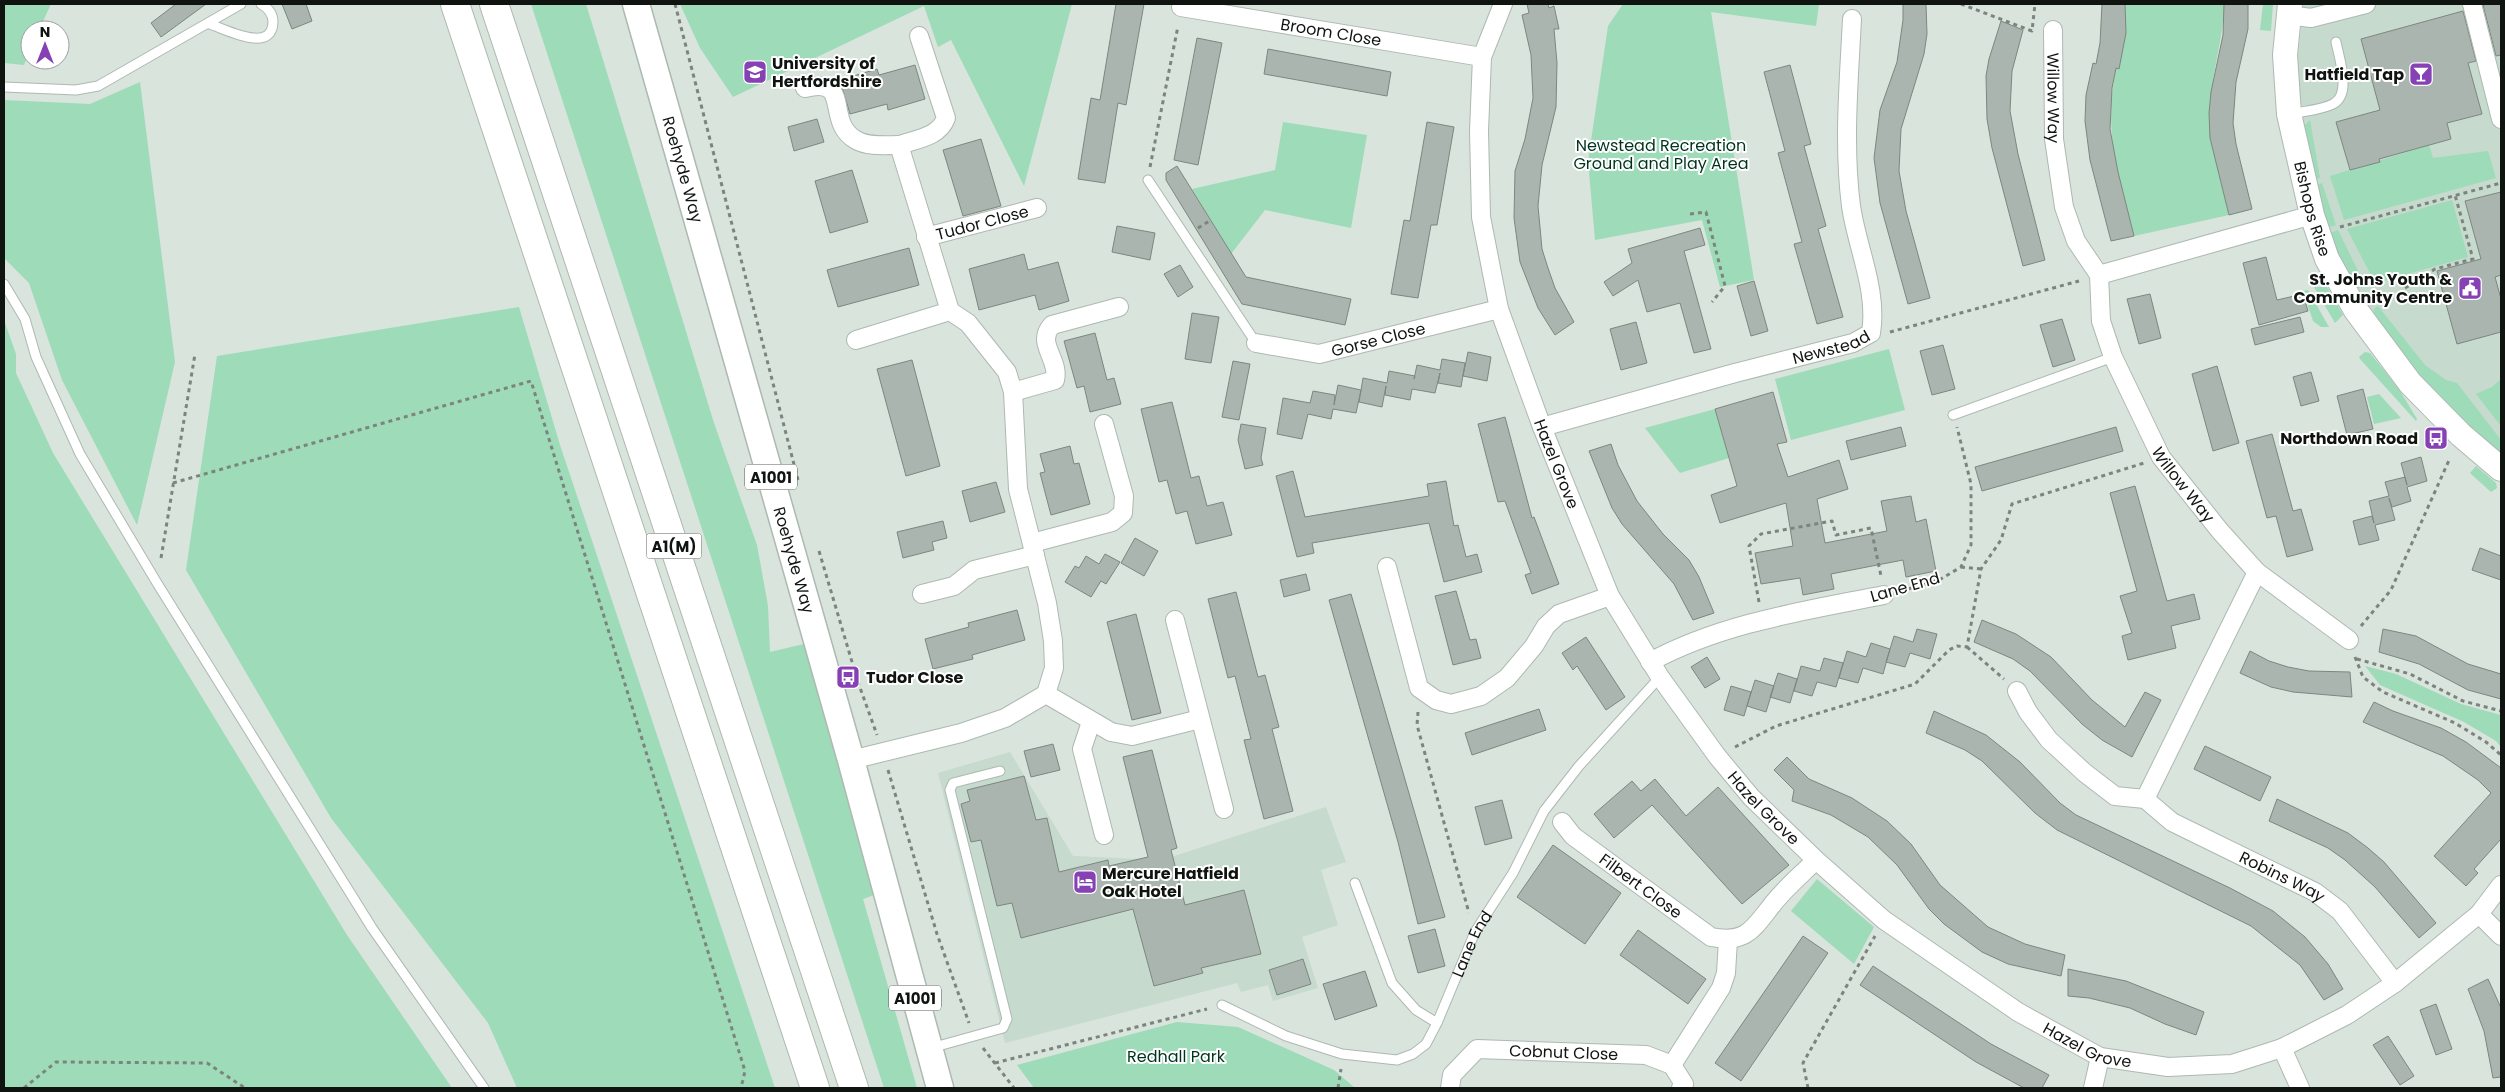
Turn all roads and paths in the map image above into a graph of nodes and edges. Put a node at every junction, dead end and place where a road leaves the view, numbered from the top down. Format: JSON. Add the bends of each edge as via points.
{"nodes":[{"id":1,"x":241,"y":4,"type":"edge"},
{"id":2,"x":260,"y":4,"type":"edge"},
{"id":3,"x":455,"y":4,"type":"edge"},
{"id":4,"x":494,"y":4,"type":"edge"},
{"id":5,"x":636,"y":4,"type":"edge"},
{"id":6,"x":675,"y":4,"type":"edge"},
{"id":7,"x":1503,"y":4,"type":"edge"},
{"id":8,"x":1961,"y":4,"type":"edge"},
{"id":9,"x":2035,"y":4,"type":"edge"},
{"id":10,"x":2366,"y":4,"type":"edge"},
{"id":11,"x":2472,"y":4,"type":"edge"},
{"id":12,"x":2344,"y":6,"type":"edge"},
{"id":13,"x":1181,"y":7,"type":"joint"},
{"id":14,"x":2289,"y":10,"type":"edge"},
{"id":15,"x":1852,"y":19,"type":"dead end"},
{"id":16,"x":209,"y":24,"type":"junction"},
{"id":17,"x":2053,"y":30,"type":"dead end"},
{"id":18,"x":919,"y":36,"type":"dead end"},
{"id":19,"x":2336,"y":42,"type":"dead end"},
{"id":20,"x":1482,"y":58,"type":"junction"},
{"id":21,"x":4,"y":87,"type":"edge"},
{"id":22,"x":805,"y":88,"type":"dead end"},
{"id":23,"x":2289,"y":114,"type":"junction"},
{"id":24,"x":2501,"y":119,"type":"edge"},
{"id":25,"x":899,"y":144,"type":"junction"},
{"id":26,"x":1148,"y":180,"type":"joint"},
{"id":27,"x":2501,"y":183,"type":"edge"},
{"id":28,"x":2455,"y":195,"type":"junction"},
{"id":29,"x":1037,"y":208,"type":"dead end"},
{"id":30,"x":1690,"y":214,"type":"dead end"},
{"id":31,"x":2315,"y":224,"type":"junction"},
{"id":32,"x":926,"y":237,"type":"junction"},
{"id":33,"x":2099,"y":275,"type":"junction"},
{"id":34,"x":4,"y":284,"type":"edge"},
{"id":35,"x":2405,"y":288,"type":"dead end"},
{"id":36,"x":1712,"y":302,"type":"dead end"},
{"id":37,"x":1119,"y":307,"type":"dead end"},
{"id":38,"x":1499,"y":309,"type":"junction"},
{"id":39,"x":950,"y":311,"type":"junction"},
{"id":40,"x":1872,"y":333,"type":"junction"},
{"id":41,"x":856,"y":340,"type":"dead end"},
{"id":42,"x":1256,"y":343,"type":"joint"},
{"id":43,"x":195,"y":354,"type":"dead end"},
{"id":44,"x":2113,"y":357,"type":"junction"},
{"id":45,"x":1013,"y":392,"type":"junction"},
{"id":46,"x":1952,"y":415,"type":"joint"},
{"id":47,"x":1104,"y":424,"type":"dead end"},
{"id":48,"x":1542,"y":427,"type":"junction"},
{"id":49,"x":2161,"y":457,"type":"junction"},
{"id":50,"x":2450,"y":458,"type":"dead end"},
{"id":51,"x":2501,"y":470,"type":"edge"},
{"id":52,"x":174,"y":483,"type":"junction"},
{"id":53,"x":800,"y":486,"type":"dead end"},
{"id":54,"x":816,"y":543,"type":"dead end"},
{"id":55,"x":1033,"y":549,"type":"junction"},
{"id":56,"x":1387,"y":567,"type":"dead end"},
{"id":57,"x":1961,"y":567,"type":"junction"},
{"id":58,"x":1981,"y":569,"type":"junction"},
{"id":59,"x":2257,"y":572,"type":"junction"},
{"id":60,"x":157,"y":583,"type":"junction"},
{"id":61,"x":922,"y":594,"type":"dead end"},
{"id":62,"x":1884,"y":595,"type":"junction"},
{"id":63,"x":1610,"y":596,"type":"junction"},
{"id":64,"x":1175,"y":620,"type":"dead end"},
{"id":65,"x":1762,"y":620,"type":"junction"},
{"id":66,"x":2349,"y":640,"type":"joint"},
{"id":67,"x":1967,"y":647,"type":"junction"},
{"id":68,"x":1650,"y":662,"type":"junction"},
{"id":69,"x":1660,"y":677,"type":"junction"},
{"id":70,"x":1420,"y":688,"type":"junction"},
{"id":71,"x":2017,"y":691,"type":"joint"},
{"id":72,"x":1046,"y":694,"type":"junction"},
{"id":73,"x":2501,"y":711,"type":"edge"},
{"id":74,"x":1200,"y":719,"type":"junction"},
{"id":75,"x":1091,"y":722,"type":"junction"},
{"id":76,"x":883,"y":752,"type":"junction"},
{"id":77,"x":2501,"y":755,"type":"edge"},
{"id":78,"x":1717,"y":756,"type":"junction"},
{"id":79,"x":851,"y":760,"type":"junction"},
{"id":80,"x":1000,"y":771,"type":"dead end"},
{"id":81,"x":2145,"y":799,"type":"junction"},
{"id":82,"x":1224,"y":809,"type":"dead end"},
{"id":83,"x":1562,"y":822,"type":"dead end"},
{"id":84,"x":1104,"y":835,"type":"dead end"},
{"id":85,"x":1816,"y":860,"type":"junction"},
{"id":86,"x":1355,"y":883,"type":"dead end"},
{"id":87,"x":2501,"y":885,"type":"edge"},
{"id":88,"x":2480,"y":914,"type":"junction"},
{"id":89,"x":1884,"y":920,"type":"junction"},
{"id":90,"x":1475,"y":932,"type":"junction"},
{"id":91,"x":2501,"y":936,"type":"edge"},
{"id":92,"x":1728,"y":940,"type":"junction"},
{"id":93,"x":2395,"y":983,"type":"junction"},
{"id":94,"x":1222,"y":1005,"type":"joint"},
{"id":95,"x":1438,"y":1023,"type":"junction"},
{"id":96,"x":974,"y":1037,"type":"junction"},
{"id":97,"x":2282,"y":1048,"type":"junction"},
{"id":98,"x":928,"y":1049,"type":"junction"},
{"id":99,"x":2100,"y":1057,"type":"junction"},
{"id":100,"x":995,"y":1064,"type":"junction"},
{"id":101,"x":1672,"y":1064,"type":"junction"},
{"id":102,"x":24,"y":1088,"type":"edge"},
{"id":103,"x":244,"y":1088,"type":"edge"},
{"id":104,"x":484,"y":1088,"type":"edge"},
{"id":105,"x":741,"y":1088,"type":"edge"},
{"id":106,"x":815,"y":1088,"type":"edge"},
{"id":107,"x":854,"y":1088,"type":"edge"},
{"id":108,"x":940,"y":1088,"type":"edge"},
{"id":109,"x":1014,"y":1088,"type":"edge"},
{"id":110,"x":1450,"y":1088,"type":"edge"},
{"id":111,"x":1681,"y":1088,"type":"edge"},
{"id":112,"x":1808,"y":1088,"type":"edge"},
{"id":113,"x":2093,"y":1088,"type":"edge"},
{"id":114,"x":2300,"y":1088,"type":"edge"}],
"edges":[{"from":1,"to":16,"type":"lane"},
{"from":2,"to":16,"type":"lane","via":[[267,7],[273,24],[268,34],[259,39]]},
{"from":3,"to":106,"type":"highway","number":"A1(M)"},
{"from":4,"to":107,"type":"highway","number":"A1(M)"},
{"from":5,"to":79,"type":"main road","name":"Roehyde Way","number":"A1001"},
{"from":6,"to":53,"type":"path"},
{"from":7,"to":20,"type":"street","name":"Hazel Grove"},
{"from":8,"to":9,"type":"path","via":[[2032,31]]},
{"from":10,"to":12,"type":"street"},
{"from":11,"to":24,"type":"street"},
{"from":12,"to":14,"type":"street","via":[[2311,18]]},
{"from":13,"to":20,"type":"street","name":"Broom Close"},
{"from":13,"to":26,"type":"path"},
{"from":14,"to":23,"type":"street","name":"Bishops Rise","via":[[2284,55]]},
{"from":15,"to":40,"type":"street","name":"Newstead","via":[[1847,152],[1851,206],[1874,313]]},
{"from":16,"to":21,"type":"lane","via":[[98,86],[76,90]]},
{"from":17,"to":33,"type":"street","name":"Willow Way","via":[[2054,139],[2064,207],[2076,241]]},
{"from":18,"to":25,"type":"street","via":[[946,118],[936,133]]},
{"from":19,"to":23,"type":"lane","via":[[2342,94],[2333,104]]},
{"from":20,"to":38,"type":"street","name":"Hazel Grove","via":[[1479,131],[1481,217]]},
{"from":22,"to":25,"type":"street","via":[[820,84],[828,86],[834,94],[845,132],[858,141]]},
{"from":23,"to":31,"type":"street","name":"Bishops Rise"},
{"from":25,"to":32,"type":"street","name":"Tudor Close"},
{"from":26,"to":42,"type":"lane"},
{"from":27,"to":28,"type":"path"},
{"from":28,"to":31,"type":"path"},
{"from":28,"to":35,"type":"path","via":[[2473,259],[2435,269]]},
{"from":29,"to":32,"type":"street","name":"Tudor Close"},
{"from":30,"to":36,"type":"path","via":[[1706,212],[1725,286]]},
{"from":31,"to":33,"type":"street"},
{"from":31,"to":51,"type":"street","name":"Bishops Rise","via":[[2327,259],[2355,309],[2410,384]]},
{"from":32,"to":39,"type":"street","name":"Tudor Close"},
{"from":33,"to":40,"type":"path","via":[[1891,332]]},
{"from":33,"to":44,"type":"street","name":"Willow Way","via":[[2101,321]]},
{"from":34,"to":60,"type":"lane","via":[[25,319],[36,357],[80,454]]},
{"from":37,"to":45,"type":"street","via":[[1052,325],[1045,338],[1056,368],[1055,380]]},
{"from":38,"to":42,"type":"street","name":"Gorse Close","via":[[1319,354]]},
{"from":38,"to":48,"type":"street","name":"Hazel Grove"},
{"from":39,"to":41,"type":"street"},
{"from":39,"to":45,"type":"street","via":[[968,323],[1007,372]]},
{"from":40,"to":48,"type":"street","name":"Newstead","via":[[1854,343]]},
{"from":43,"to":52,"type":"path"},
{"from":44,"to":46,"type":"lane"},
{"from":44,"to":49,"type":"street","name":"Willow Way"},
{"from":45,"to":55,"type":"street","via":[[1018,489]]},
{"from":46,"to":57,"type":"path","name":"Lane End","via":[[1971,484],[1971,544]]},
{"from":47,"to":55,"type":"street","via":[[1124,496],[1123,513],[1112,522]]},
{"from":48,"to":63,"type":"street","name":"Hazel Grove"},
{"from":49,"to":58,"type":"path","via":[[2012,504],[2001,540]]},
{"from":49,"to":59,"type":"street","name":"Willow Way"},
{"from":50,"to":66,"type":"path","via":[[2392,590]]},
{"from":52,"to":60,"type":"path"},
{"from":52,"to":105,"type":"path","via":[[530,381],[745,1071]]},
{"from":54,"to":76,"type":"path"},
{"from":55,"to":61,"type":"street","via":[[974,570],[954,586]]},
{"from":55,"to":72,"type":"street","via":[[1053,641],[1054,668]]},
{"from":56,"to":70,"type":"street"},
{"from":57,"to":58,"type":"path"},
{"from":57,"to":62,"type":"path","name":"Lane End","via":[[1939,580]]},
{"from":58,"to":67,"type":"path"},
{"from":59,"to":66,"type":"street","name":"Willow Way"},
{"from":59,"to":81,"type":"street"},
{"from":60,"to":104,"type":"lane","via":[[372,928]]},
{"from":62,"to":65,"type":"street","name":"Lane End"},
{"from":62,"to":65,"type":"path","via":[[1871,528],[1836,535],[1832,521],[1761,534],[1749,546]]},
{"from":63,"to":68,"type":"street","name":"Hazel Grove"},
{"from":63,"to":70,"type":"street","via":[[1559,614],[1546,626],[1507,678],[1481,696],[1451,704],[1436,700]]},
{"from":64,"to":74,"type":"street"},
{"from":65,"to":68,"type":"street","name":"Lane End","via":[[1676,648]]},
{"from":67,"to":71,"type":"path"},
{"from":67,"to":78,"type":"path","via":[[1957,646],[1949,650],[1915,684],[1776,726]]},
{"from":68,"to":69,"type":"street","name":"Hazel Grove"},
{"from":69,"to":78,"type":"street","name":"Hazel Grove"},
{"from":69,"to":90,"type":"lane","name":"Lane End","via":[[1579,766],[1544,811],[1513,873]]},
{"from":70,"to":90,"type":"path","via":[[1417,725]]},
{"from":71,"to":81,"type":"street","via":[[2049,740],[2085,773],[2115,796]]},
{"from":72,"to":75,"type":"street"},
{"from":72,"to":76,"type":"street","via":[[1005,718],[961,734]]},
{"from":73,"to":77,"type":"path","via":[[2463,701],[2410,674],[2356,658],[2363,677],[2383,692],[2455,722]]},
{"from":74,"to":75,"type":"street","via":[[1132,736],[1111,732]]},
{"from":74,"to":82,"type":"street"},
{"from":75,"to":84,"type":"street","via":[[1082,749]]},
{"from":76,"to":79,"type":"street"},
{"from":76,"to":96,"type":"path","via":[[937,934]]},
{"from":78,"to":85,"type":"street","name":"Hazel Grove","via":[[1751,797]]},
{"from":79,"to":98,"type":"main road","name":"Roehyde Way","number":"A1001"},
{"from":80,"to":96,"type":"lane","via":[[953,783],[950,790],[1007,1019],[1003,1028]]},
{"from":81,"to":93,"type":"street","name":"Robins Way","via":[[2172,822],[2315,892],[2340,912]]},
{"from":83,"to":92,"type":"street","name":"Filbert Close","via":[[1572,836],[1711,936]]},
{"from":85,"to":89,"type":"street","name":"Hazel Grove"},
{"from":85,"to":92,"type":"street","via":[[1751,931]]},
{"from":86,"to":95,"type":"lane","via":[[1392,983],[1416,1010]]},
{"from":87,"to":88,"type":"street","name":"Hazel Grove"},
{"from":88,"to":91,"type":"street"},
{"from":88,"to":93,"type":"street","name":"Hazel Grove"},
{"from":89,"to":99,"type":"street","name":"Hazel Grove","via":[[2018,1012]]},
{"from":89,"to":112,"type":"path","via":[[1804,1064]]},
{"from":90,"to":95,"type":"lane","name":"Lane End"},
{"from":92,"to":101,"type":"street","via":[[1726,973],[1721,988]]},
{"from":93,"to":97,"type":"street","name":"Hazel Grove","via":[[2347,1015]]},
{"from":94,"to":95,"type":"lane","name":"Lane End","via":[[1286,1036],[1342,1054],[1397,1060],[1426,1044]]},
{"from":94,"to":100,"type":"path"},
{"from":96,"to":98,"type":"lane"},
{"from":96,"to":100,"type":"path"},
{"from":97,"to":99,"type":"street","name":"Hazel Grove","via":[[2223,1065],[2168,1067]]},
{"from":97,"to":114,"type":"street"},
{"from":98,"to":108,"type":"main road","name":"Roehyde Way","number":"A1001"},
{"from":99,"to":113,"type":"street"},
{"from":100,"to":109,"type":"path"},
{"from":101,"to":110,"type":"street","name":"Cobnut Close","via":[[1646,1056],[1477,1049],[1452,1075]]},
{"from":101,"to":111,"type":"street","via":[[1684,1084]]},
{"from":102,"to":103,"type":"path","via":[[56,1062],[207,1064]]}]}
